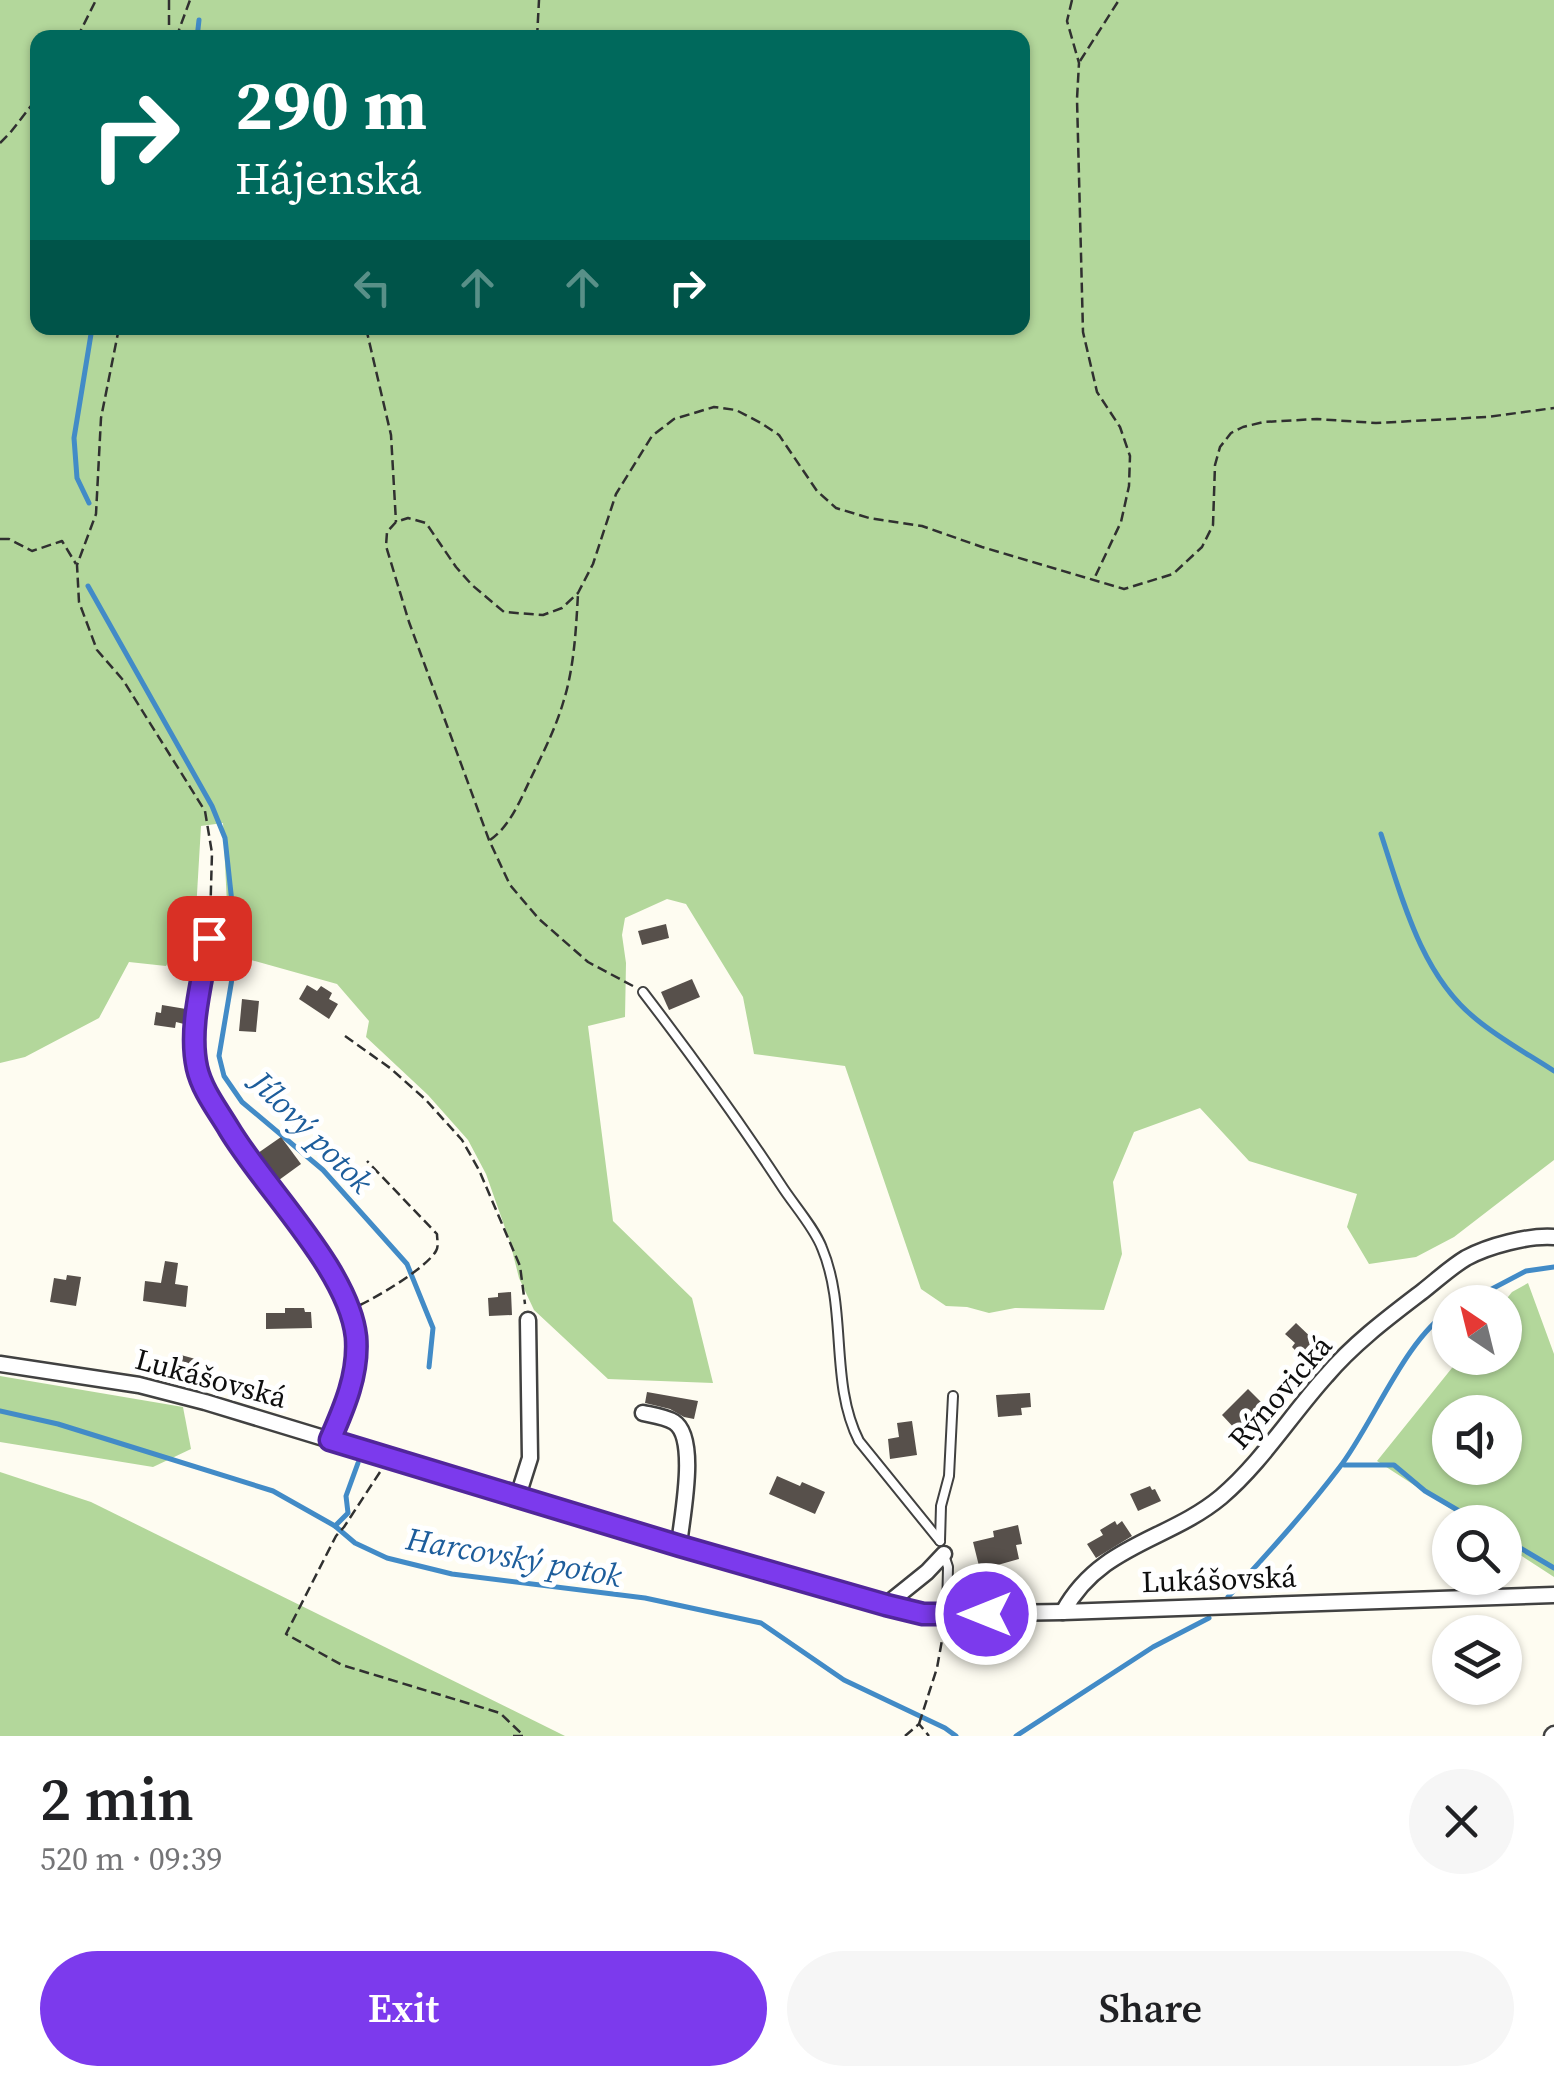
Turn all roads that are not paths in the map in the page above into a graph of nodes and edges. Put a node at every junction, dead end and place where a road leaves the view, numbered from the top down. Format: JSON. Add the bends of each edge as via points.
{"nodes":[{"id":1,"x":209,"y":938,"type":"road end"},
{"id":2,"x":644,"y":992,"type":"road end"},
{"id":3,"x":1554,"y":1236,"type":"edge"},
{"id":4,"x":528,"y":1320,"type":"road end"},
{"id":5,"x":0,"y":1364,"type":"edge"},
{"id":6,"x":953,"y":1396,"type":"dead end"},
{"id":7,"x":643,"y":1413,"type":"dead end"},
{"id":8,"x":330,"y":1440,"type":"junction"},
{"id":9,"x":518,"y":1496,"type":"junction"},
{"id":10,"x":680,"y":1546,"type":"junction"},
{"id":11,"x":942,"y":1547,"type":"junction"},
{"id":12,"x":1554,"y":1595,"type":"edge"},
{"id":13,"x":886,"y":1605,"type":"junction"},
{"id":14,"x":1063,"y":1612,"type":"junction"},
{"id":15,"x":948,"y":1614,"type":"junction"}],
"edges":[{"from":1,"to":8,"type":"street","via":[[196,1028],[202,1084],[333,1274],[350,1310],[356,1338],[350,1396]]},
{"from":2,"to":11,"type":"lane","via":[[822,1247],[836,1303],[849,1423]]},
{"from":3,"to":14,"type":"street","name":"Rýnovická","via":[[1464,1259],[1345,1355],[1231,1488],[1091,1574]]},
{"from":4,"to":9,"type":"street","via":[[530,1458]]},
{"from":5,"to":8,"type":"street","name":"Lukášovská","via":[[138,1385]]},
{"from":6,"to":11,"type":"lane"},
{"from":7,"to":10,"type":"street","via":[[674,1422],[686,1448]]},
{"from":8,"to":9,"type":"street","name":"Lukášovská"},
{"from":9,"to":10,"type":"street","name":"Lukášovská"},
{"from":10,"to":13,"type":"street","name":"Lukášovská"},
{"from":11,"to":13,"type":"street","via":[[927,1572]]},
{"from":11,"to":15,"type":"lane"},
{"from":12,"to":14,"type":"street","name":"Lukášovská"},
{"from":13,"to":15,"type":"street","name":"Lukášovská"},
{"from":14,"to":15,"type":"street","name":"Lukášovská"}]}
